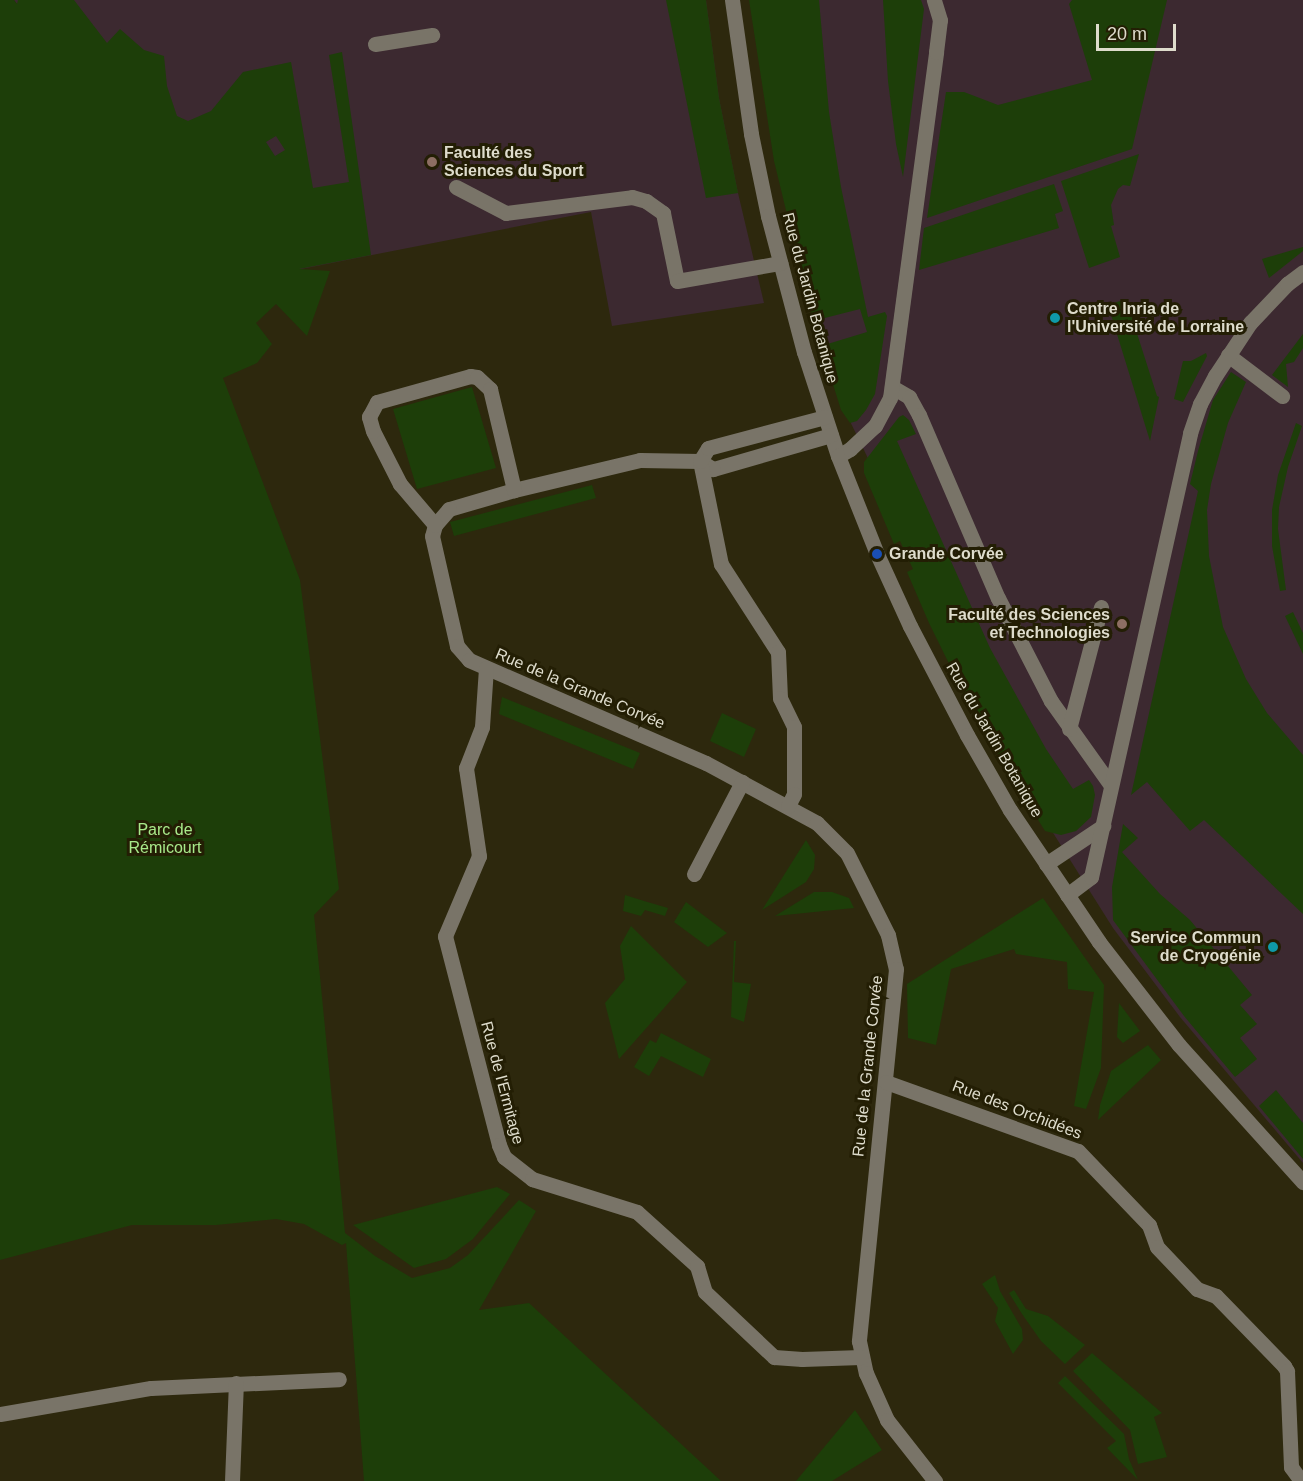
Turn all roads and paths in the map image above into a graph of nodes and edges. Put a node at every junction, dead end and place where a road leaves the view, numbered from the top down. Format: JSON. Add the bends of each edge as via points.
{"nodes":[{"id":1,"x":732,"y":0,"type":"edge"},
{"id":2,"x":934,"y":0,"type":"edge"},
{"id":3,"x":432,"y":35,"type":"dead end"},
{"id":4,"x":375,"y":44,"type":"dead end"},
{"id":5,"x":456,"y":187,"type":"dead end"},
{"id":6,"x":780,"y":263,"type":"junction"},
{"id":7,"x":1303,"y":272,"type":"edge"},
{"id":8,"x":1228,"y":355,"type":"junction"},
{"id":9,"x":892,"y":387,"type":"junction"},
{"id":10,"x":1282,"y":396,"type":"dead end"},
{"id":11,"x":825,"y":417,"type":"junction"},
{"id":12,"x":831,"y":435,"type":"junction"},
{"id":13,"x":838,"y":456,"type":"junction"},
{"id":14,"x":700,"y":461,"type":"junction"},
{"id":15,"x":514,"y":490,"type":"junction"},
{"id":16,"x":435,"y":525,"type":"junction"},
{"id":17,"x":1101,"y":607,"type":"dead end"},
{"id":18,"x":486,"y":668,"type":"junction"},
{"id":19,"x":1069,"y":729,"type":"junction"},
{"id":20,"x":742,"y":782,"type":"junction"},
{"id":21,"x":1110,"y":784,"type":"junction"},
{"id":22,"x":788,"y":806,"type":"junction"},
{"id":23,"x":1103,"y":826,"type":"junction"},
{"id":24,"x":1046,"y":864,"type":"junction"},
{"id":25,"x":694,"y":874,"type":"dead end"},
{"id":26,"x":1067,"y":895,"type":"junction"},
{"id":27,"x":886,"y":1082,"type":"junction"},
{"id":28,"x":1303,"y":1182,"type":"edge"},
{"id":29,"x":861,"y":1357,"type":"junction"},
{"id":30,"x":339,"y":1379,"type":"dead end"},
{"id":31,"x":236,"y":1383,"type":"junction"},
{"id":32,"x":0,"y":1414,"type":"edge"},
{"id":33,"x":232,"y":1481,"type":"edge"},
{"id":34,"x":935,"y":1481,"type":"edge"},
{"id":35,"x":1301,"y":1481,"type":"edge"}],
"edges":[{"from":1,"to":6,"type":"street","name":"Rue du Jardin Botanique","via":[[751,134]]},
{"from":2,"to":9,"type":"street","via":[[940,20]]},
{"from":3,"to":4,"type":"street"},
{"from":5,"to":6,"type":"street","via":[[506,213],[632,198],[646,201],[663,213],[677,281]]},
{"from":6,"to":11,"type":"street","name":"Rue du Jardin Botanique"},
{"from":7,"to":8,"type":"street","via":[[1264,307]]},
{"from":8,"to":10,"type":"street"},
{"from":8,"to":21,"type":"street","via":[[1200,404],[1190,433]]},
{"from":9,"to":13,"type":"street","via":[[885,412],[875,426]]},
{"from":9,"to":19,"type":"street","via":[[909,397],[919,415],[998,598]]},
{"from":11,"to":12,"type":"street","name":"Rue du Jardin Botanique"},
{"from":11,"to":14,"type":"street","via":[[708,448]]},
{"from":12,"to":13,"type":"street","name":"Rue du Jardin Botanique"},
{"from":12,"to":14,"type":"street","via":[[713,469]]},
{"from":13,"to":24,"type":"street","name":"Rue du Jardin Botanique","via":[[914,633],[967,735]]},
{"from":14,"to":15,"type":"street","via":[[640,460]]},
{"from":14,"to":22,"type":"street","via":[[721,564],[778,652],[780,698],[794,727],[794,794]]},
{"from":15,"to":16,"type":"street","via":[[449,509]]},
{"from":15,"to":16,"type":"street","via":[[490,389],[477,377],[377,402],[369,417],[373,431],[400,484]]},
{"from":16,"to":18,"type":"street","name":"Rue de la Grande Corvée","via":[[434,554],[457,646],[469,660]]},
{"from":17,"to":19,"type":"street"},
{"from":18,"to":20,"type":"street","name":"Rue de la Grande Corvée","via":[[614,721]]},
{"from":18,"to":29,"type":"street","name":"Rue de l'Ermitage","via":[[482,727],[466,768],[478,856],[445,936],[504,1157],[532,1179],[637,1212],[697,1266],[705,1292],[774,1357]]},
{"from":19,"to":21,"type":"street"},
{"from":20,"to":22,"type":"street","name":"Rue de la Grande Corvée"},
{"from":20,"to":25,"type":"street"},
{"from":21,"to":23,"type":"street"},
{"from":22,"to":27,"type":"street","name":"Rue de la Grande Corvée","via":[[817,823],[847,853],[888,934],[896,969]]},
{"from":23,"to":24,"type":"street"},
{"from":23,"to":26,"type":"street","via":[[1091,877]]},
{"from":24,"to":26,"type":"street","name":"Rue du Jardin Botanique"},
{"from":26,"to":28,"type":"street","name":"Rue du Jardin Botanique","via":[[1179,1045]]},
{"from":27,"to":29,"type":"street","name":"Rue de la Grande Corvée","via":[[860,1319]]},
{"from":27,"to":35,"type":"street","name":"Rue des Orchidées","via":[[1078,1151],[1149,1225],[1154,1243],[1163,1254],[1197,1289],[1216,1296],[1284,1366],[1291,1467]]},
{"from":29,"to":34,"type":"street","name":"Rue de la Grande Corvée","via":[[887,1420]]},
{"from":30,"to":31,"type":"street"},
{"from":31,"to":32,"type":"street","via":[[150,1388]]},
{"from":31,"to":33,"type":"street"}]}
